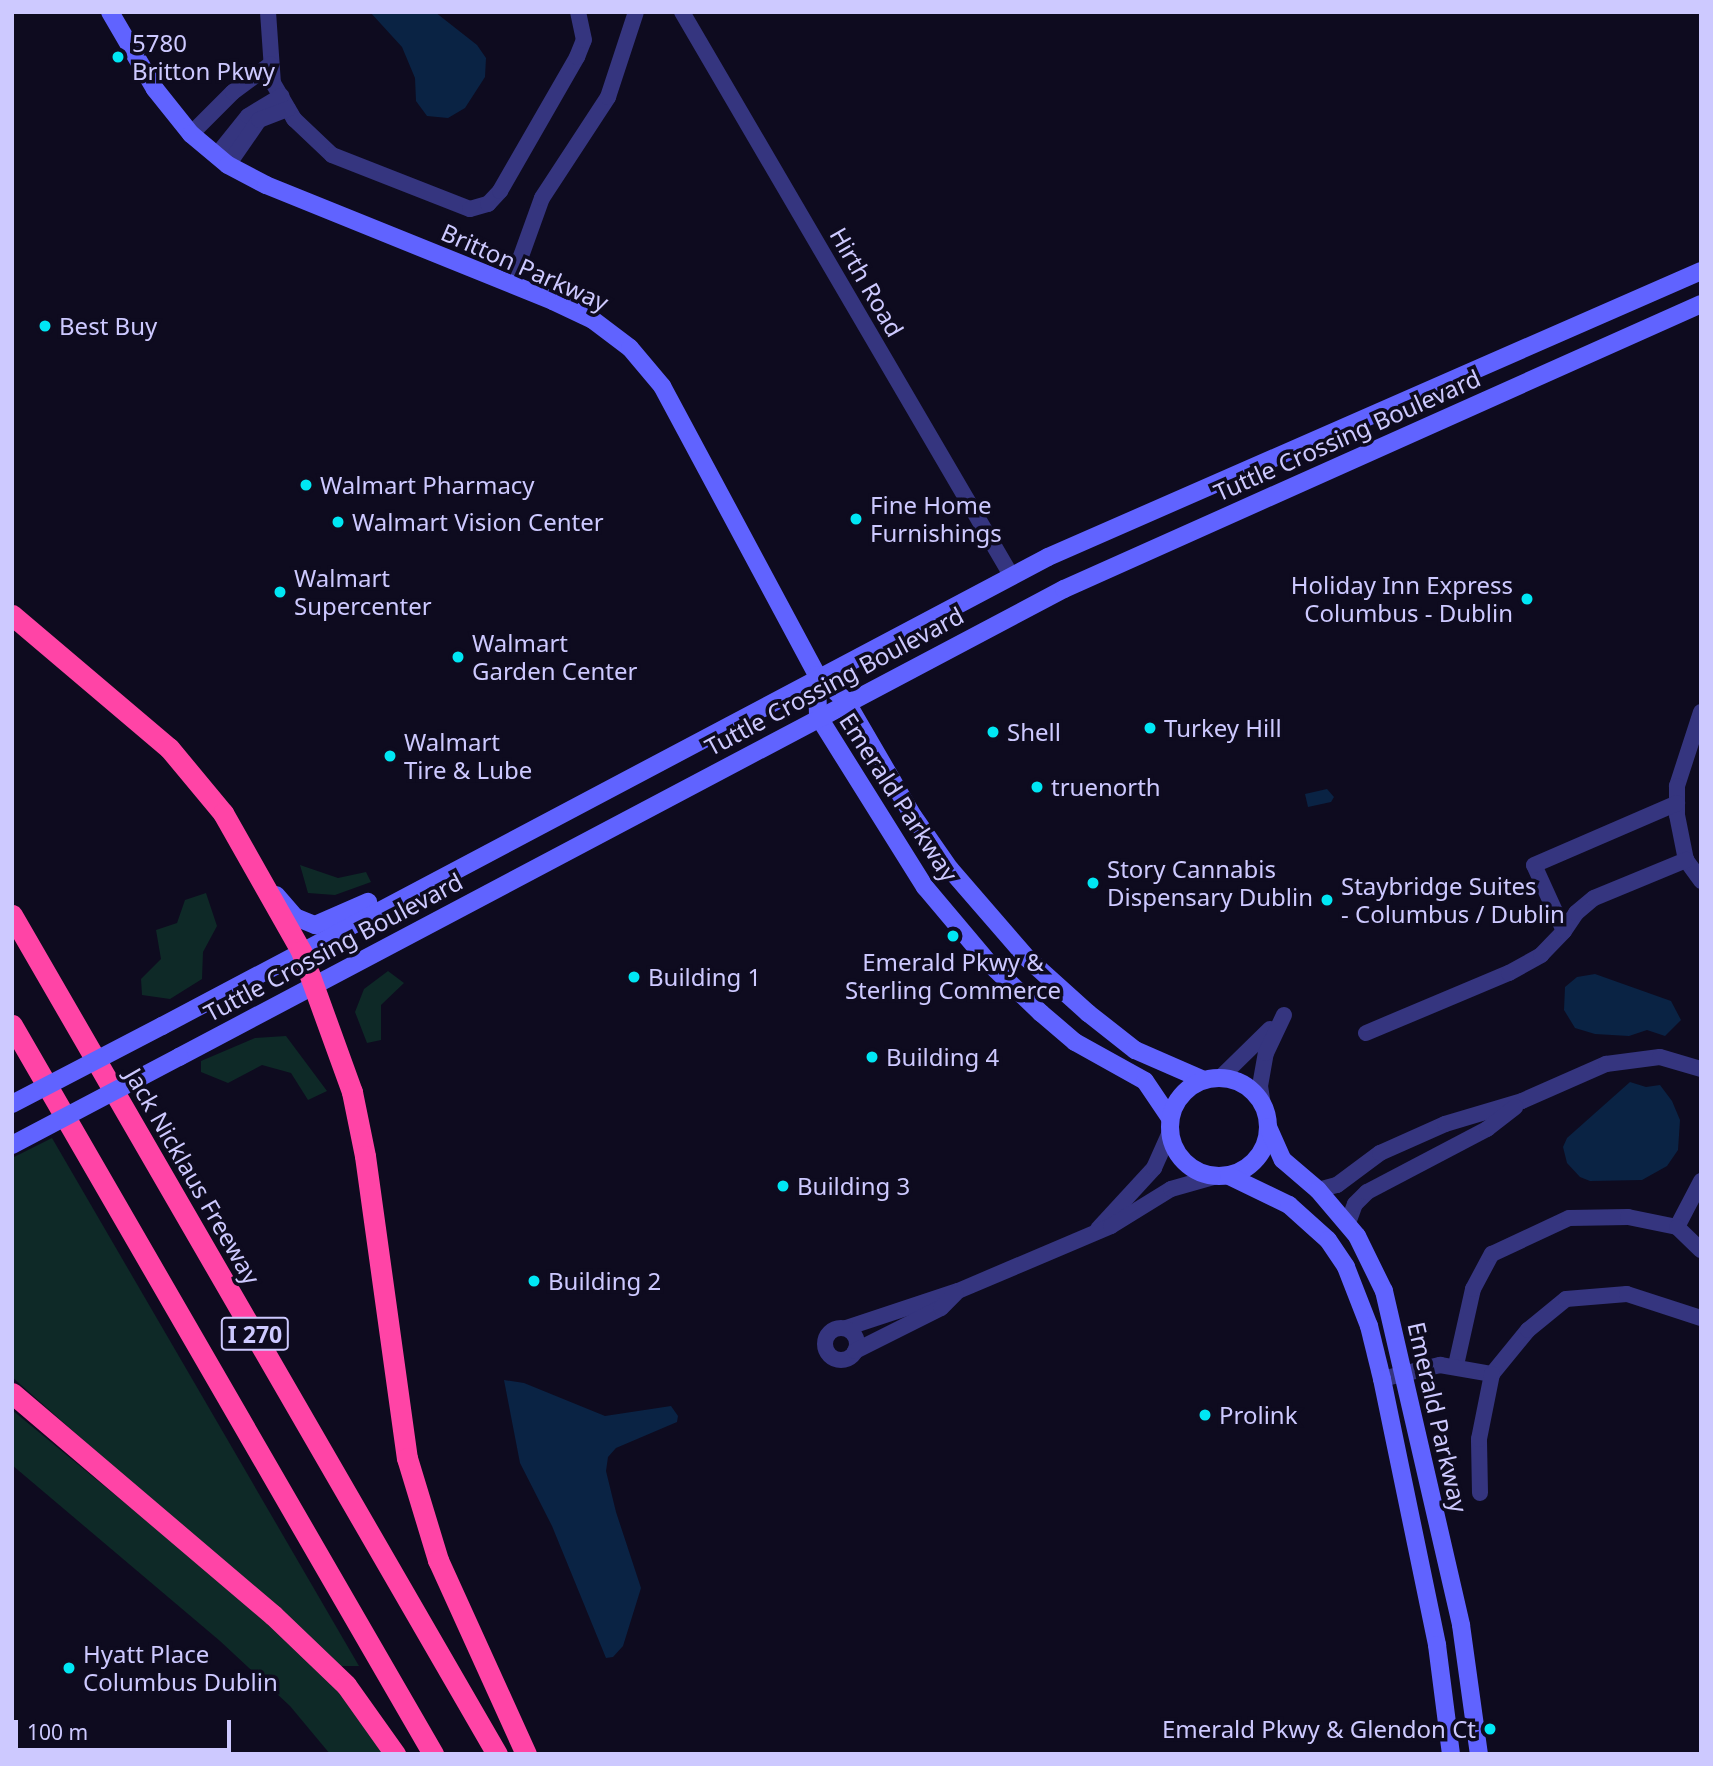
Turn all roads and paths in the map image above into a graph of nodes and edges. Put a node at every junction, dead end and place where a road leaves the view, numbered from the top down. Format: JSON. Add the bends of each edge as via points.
{"nodes":[{"id":1,"x":110,"y":12,"type":"edge"},
{"id":2,"x":268,"y":12,"type":"edge"},
{"id":3,"x":578,"y":12,"type":"edge"},
{"id":4,"x":636,"y":12,"type":"edge"},
{"id":5,"x":682,"y":12,"type":"edge"},
{"id":6,"x":271,"y":64,"type":"junction"},
{"id":7,"x":233,"y":92,"type":"junction"},
{"id":8,"x":284,"y":103,"type":"junction"},
{"id":9,"x":256,"y":116,"type":"junction"},
{"id":10,"x":191,"y":134,"type":"junction"},
{"id":11,"x":222,"y":160,"type":"junction"},
{"id":12,"x":1701,"y":271,"type":"edge"},
{"id":13,"x":511,"y":284,"type":"junction"},
{"id":14,"x":1701,"y":304,"type":"edge"},
{"id":15,"x":1011,"y":575,"type":"junction"},
{"id":16,"x":12,"y":615,"type":"edge"},
{"id":17,"x":817,"y":675,"type":"junction"},
{"id":18,"x":846,"y":701,"type":"junction"},
{"id":19,"x":1701,"y":712,"type":"edge"},
{"id":20,"x":818,"y":716,"type":"junction"},
{"id":21,"x":1677,"y":803,"type":"junction"},
{"id":22,"x":1686,"y":860,"type":"junction"},
{"id":23,"x":433,"y":880,"type":"junction"},
{"id":24,"x":1701,"y":881,"type":"edge"},
{"id":25,"x":268,"y":886,"type":"junction"},
{"id":26,"x":12,"y":915,"type":"edge"},
{"id":27,"x":1564,"y":931,"type":"junction"},
{"id":28,"x":301,"y":951,"type":"junction"},
{"id":29,"x":314,"y":985,"type":"junction"},
{"id":30,"x":12,"y":1025,"type":"edge"},
{"id":31,"x":1366,"y":1033,"type":"dead end"},
{"id":32,"x":1701,"y":1069,"type":"edge"},
{"id":33,"x":1212,"y":1079,"type":"junction"},
{"id":34,"x":1522,"y":1101,"type":"junction"},
{"id":35,"x":12,"y":1104,"type":"edge"},
{"id":36,"x":1263,"y":1105,"type":"junction"},
{"id":37,"x":1170,"y":1126,"type":"junction"},
{"id":38,"x":1268,"y":1127,"type":"junction"},
{"id":39,"x":12,"y":1145,"type":"edge"},
{"id":40,"x":1221,"y":1177,"type":"junction"},
{"id":41,"x":1701,"y":1181,"type":"edge"},
{"id":42,"x":1318,"y":1190,"type":"junction"},
{"id":43,"x":1348,"y":1223,"type":"junction"},
{"id":44,"x":1677,"y":1227,"type":"junction"},
{"id":45,"x":1096,"y":1233,"type":"junction"},
{"id":46,"x":1701,"y":1250,"type":"edge"},
{"id":47,"x":958,"y":1291,"type":"junction"},
{"id":48,"x":1701,"y":1318,"type":"edge"},
{"id":49,"x":846,"y":1328,"type":"junction"},
{"id":50,"x":856,"y":1351,"type":"junction"},
{"id":51,"x":1456,"y":1365,"type":"junction"},
{"id":52,"x":1406,"y":1373,"type":"junction"},
{"id":53,"x":1492,"y":1374,"type":"junction"},
{"id":54,"x":1381,"y":1379,"type":"junction"},
{"id":55,"x":12,"y":1393,"type":"edge"},
{"id":56,"x":1480,"y":1493,"type":"dead end"},
{"id":57,"x":395,"y":1754,"type":"edge"},
{"id":58,"x":433,"y":1754,"type":"edge"},
{"id":59,"x":497,"y":1754,"type":"edge"},
{"id":60,"x":526,"y":1754,"type":"edge"},
{"id":61,"x":1451,"y":1754,"type":"edge"},
{"id":62,"x":1479,"y":1754,"type":"edge"}],
"edges":[{"from":1,"to":10,"type":"main road","name":"Britton Parkway","via":[[155,89]]},
{"from":2,"to":6,"type":"street"},
{"from":3,"to":8,"type":"street","via":[[584,40],[577,57],[488,204],[470,209],[344,161],[332,155]]},
{"from":4,"to":13,"type":"street","via":[[608,97],[542,198]]},
{"from":5,"to":15,"type":"street","name":"Hirth Road"},
{"from":6,"to":7,"type":"street"},
{"from":6,"to":8,"type":"street"},
{"from":7,"to":9,"type":"street"},
{"from":7,"to":10,"type":"street"},
{"from":8,"to":9,"type":"street"},
{"from":9,"to":11,"type":"street"},
{"from":10,"to":11,"type":"main road","name":"Britton Parkway"},
{"from":11,"to":13,"type":"main road","name":"Britton Parkway","via":[[266,185]]},
{"from":12,"to":15,"type":"main road","name":"Tuttle Crossing Boulevard"},
{"from":13,"to":17,"type":"main road","name":"Britton Parkway","via":[[593,320],[650,370]]},
{"from":14,"to":18,"type":"main road","name":"Tuttle Crossing Boulevard","via":[[1136,555]]},
{"from":15,"to":17,"type":"main road","name":"Tuttle Crossing Boulevard"},
{"from":16,"to":25,"type":"highway","via":[[169,748],[223,813]]},
{"from":17,"to":18,"type":"main road","name":"Emerald Parkway"},
{"from":17,"to":20,"type":"main road","name":"Emerald Parkway"},
{"from":17,"to":23,"type":"main road","name":"Tuttle Crossing Boulevard"},
{"from":18,"to":20,"type":"main road","name":"Tuttle Crossing Boulevard"},
{"from":18,"to":33,"type":"main road","name":"Emerald Parkway","via":[[935,847],[1028,959],[1135,1050]]},
{"from":19,"to":21,"type":"street","via":[[1677,786]]},
{"from":20,"to":29,"type":"main road","name":"Tuttle Crossing Boulevard"},
{"from":20,"to":37,"type":"main road","name":"Emerald Parkway","via":[[889,835],[969,940],[1075,1042],[1145,1081]]},
{"from":21,"to":22,"type":"street"},
{"from":21,"to":27,"type":"street","via":[[1534,865]]},
{"from":22,"to":24,"type":"street"},
{"from":22,"to":27,"type":"street","via":[[1594,898]]},
{"from":23,"to":25,"type":"main road","via":[[410,882],[315,925],[295,917]]},
{"from":23,"to":28,"type":"main road","name":"Tuttle Crossing Boulevard"},
{"from":25,"to":28,"type":"highway"},
{"from":26,"to":59,"type":"highway","name":"Jack Nicklaus Freeway","number":"I 270"},
{"from":27,"to":31,"type":"street","via":[[1541,955],[1509,973]]},
{"from":28,"to":29,"type":"highway"},
{"from":28,"to":35,"type":"main road","name":"Tuttle Crossing Boulevard","bridge":true},
{"from":29,"to":39,"type":"main road","name":"Tuttle Crossing Boulevard","bridge":true},
{"from":29,"to":60,"type":"highway","via":[[352,1092],[366,1156],[407,1458],[438,1560]]},
{"from":30,"to":58,"type":"highway","number":"I 270"},
{"from":32,"to":34,"type":"street","via":[[1660,1057],[1630,1059],[1570,1078]]},
{"from":33,"to":36,"type":"main road","via":[[1245,1086]]},
{"from":33,"to":36,"type":"street","via":[[1284,1015],[1266,1052],[1260,1086]]},
{"from":33,"to":37,"type":"main road","via":[[1182,1095]]},
{"from":34,"to":42,"type":"street","via":[[1445,1124],[1380,1153],[1337,1185]]},
{"from":34,"to":43,"type":"street","via":[[1487,1129],[1367,1192],[1354,1204]]},
{"from":36,"to":38,"type":"main road"},
{"from":37,"to":40,"type":"main road","via":[[1184,1163]]},
{"from":37,"to":45,"type":"street","via":[[1154,1168]]},
{"from":38,"to":40,"type":"main road","via":[[1258,1158]]},
{"from":38,"to":42,"type":"main road","name":"Emerald Parkway","via":[[1283,1160]]},
{"from":40,"to":45,"type":"street","via":[[1171,1189],[1136,1214]]},
{"from":40,"to":54,"type":"main road","name":"Emerald Parkway","via":[[1289,1206],[1328,1240],[1349,1276]]},
{"from":41,"to":44,"type":"street"},
{"from":42,"to":43,"type":"main road","name":"Emerald Parkway"},
{"from":43,"to":52,"type":"main road","name":"Emerald Parkway","via":[[1384,1291]]},
{"from":44,"to":46,"type":"street"},
{"from":44,"to":51,"type":"street","via":[[1628,1217],[1569,1217],[1492,1254],[1473,1289]]},
{"from":45,"to":47,"type":"street"},
{"from":47,"to":49,"type":"street"},
{"from":47,"to":50,"type":"street","via":[[941,1308]]},
{"from":48,"to":53,"type":"street","via":[[1627,1294],[1566,1299],[1528,1330]]},
{"from":49,"to":50,"type":"street","via":[[856,1338]]},
{"from":49,"to":50,"type":"street","via":[[829,1334],[827,1351],[841,1360]]},
{"from":51,"to":52,"type":"street"},
{"from":51,"to":53,"type":"street"},
{"from":52,"to":54,"type":"street"},
{"from":52,"to":62,"type":"main road","name":"Emerald Parkway","via":[[1471,1674]]},
{"from":53,"to":56,"type":"street","via":[[1479,1439]]},
{"from":54,"to":61,"type":"main road","name":"Emerald Parkway","via":[[1437,1645]]},
{"from":55,"to":57,"type":"highway","via":[[273,1615],[346,1685]]}]}
